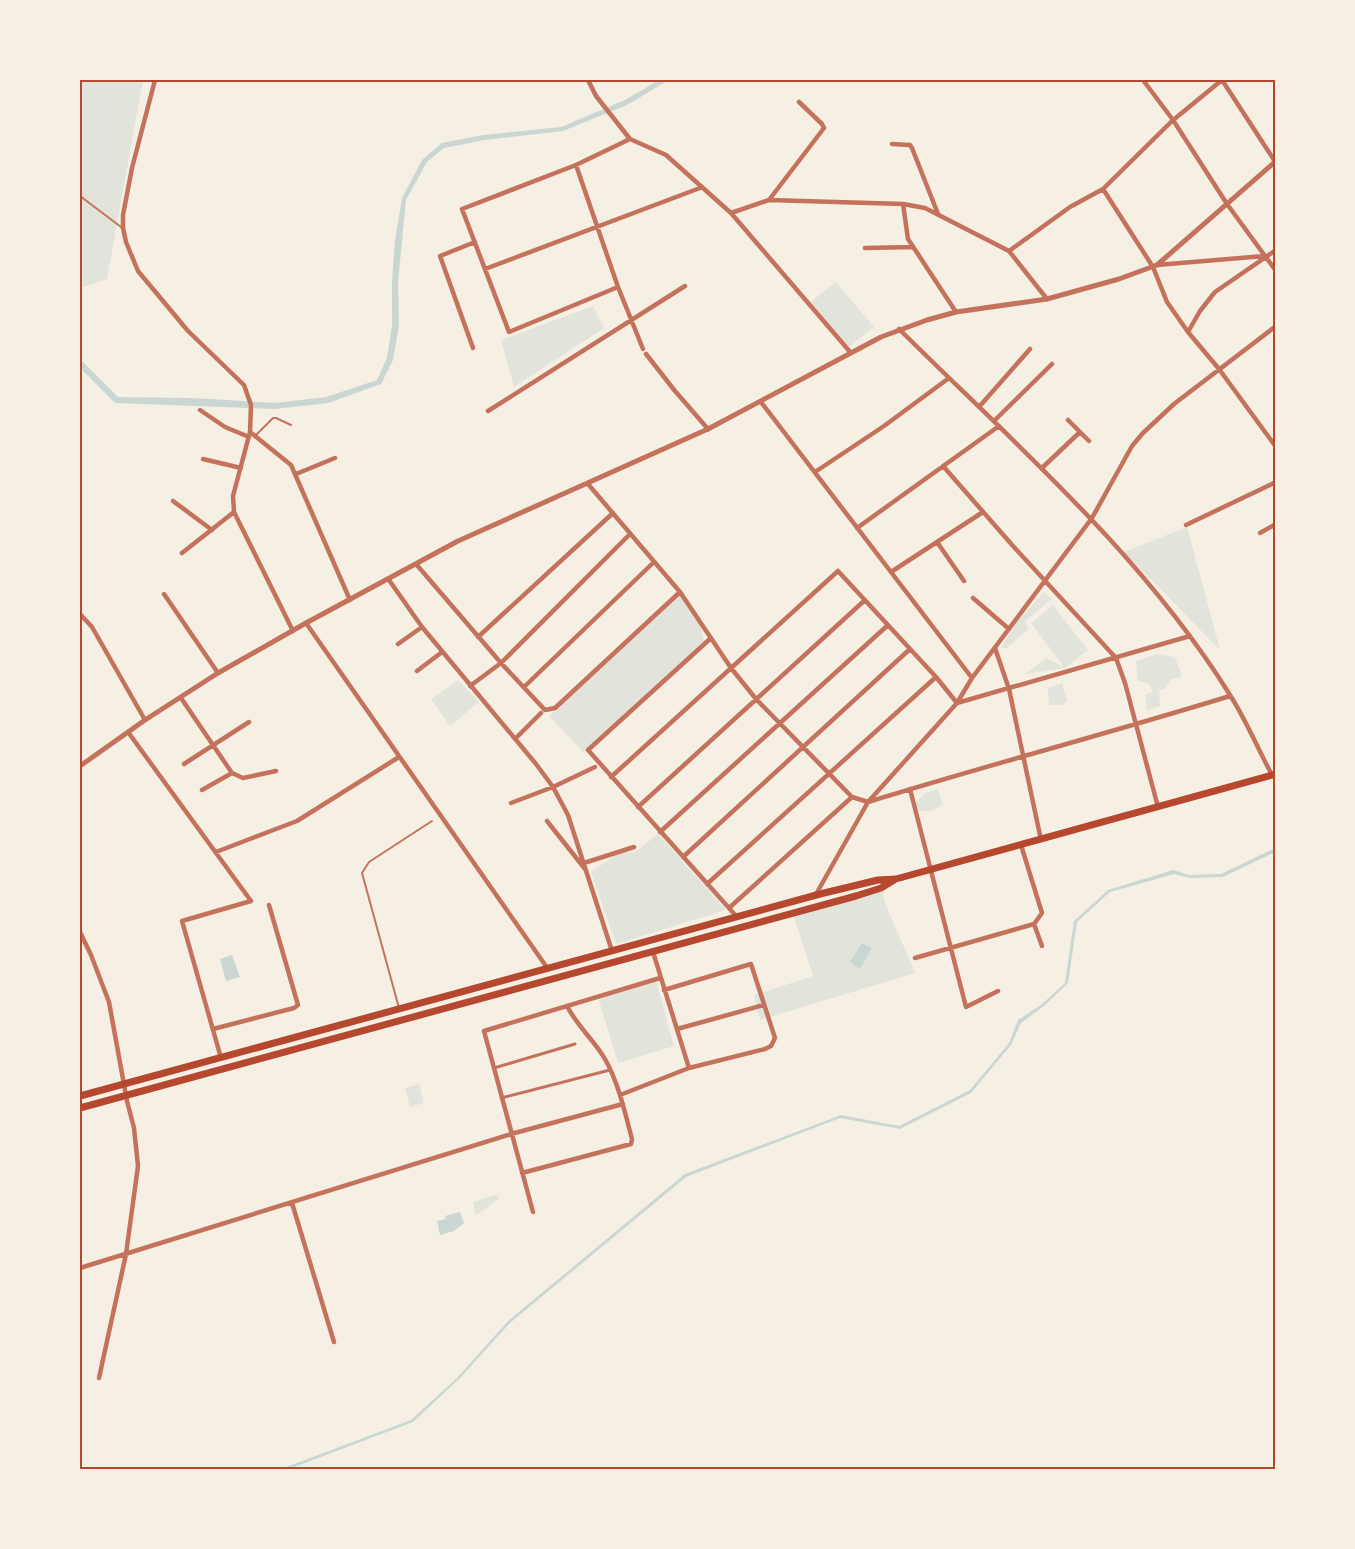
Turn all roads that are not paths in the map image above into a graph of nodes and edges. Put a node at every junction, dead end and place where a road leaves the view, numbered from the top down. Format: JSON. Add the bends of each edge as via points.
{"nodes":[{"id":1,"x":154,"y":80,"type":"edge"},
{"id":2,"x":588,"y":80,"type":"edge"},
{"id":3,"x":1143,"y":80,"type":"edge"},
{"id":4,"x":1222,"y":80,"type":"edge"},
{"id":5,"x":798,"y":102,"type":"dead end"},
{"id":6,"x":1173,"y":120,"type":"junction"},
{"id":7,"x":630,"y":139,"type":"junction"},
{"id":8,"x":892,"y":144,"type":"dead end"},
{"id":9,"x":1275,"y":162,"type":"edge"},
{"id":10,"x":576,"y":165,"type":"junction"},
{"id":11,"x":700,"y":188,"type":"junction"},
{"id":12,"x":1103,"y":189,"type":"junction"},
{"id":13,"x":80,"y":196,"type":"edge"},
{"id":14,"x":769,"y":200,"type":"junction"},
{"id":15,"x":903,"y":204,"type":"junction"},
{"id":16,"x":1227,"y":204,"type":"junction"},
{"id":17,"x":730,"y":213,"type":"junction"},
{"id":18,"x":938,"y":214,"type":"junction"},
{"id":19,"x":597,"y":226,"type":"junction"},
{"id":20,"x":123,"y":228,"type":"junction"},
{"id":21,"x":475,"y":242,"type":"junction"},
{"id":22,"x":913,"y":247,"type":"junction"},
{"id":23,"x":865,"y":248,"type":"dead end"},
{"id":24,"x":1275,"y":250,"type":"edge"},
{"id":25,"x":1009,"y":251,"type":"junction"},
{"id":26,"x":1266,"y":256,"type":"junction"},
{"id":27,"x":1155,"y":266,"type":"junction"},
{"id":28,"x":485,"y":269,"type":"junction"},
{"id":29,"x":1275,"y":271,"type":"edge"},
{"id":30,"x":685,"y":286,"type":"dead end"},
{"id":31,"x":618,"y":287,"type":"junction"},
{"id":32,"x":1047,"y":299,"type":"junction"},
{"id":33,"x":956,"y":312,"type":"junction"},
{"id":34,"x":631,"y":320,"type":"junction"},
{"id":35,"x":1275,"y":326,"type":"edge"},
{"id":36,"x":899,"y":329,"type":"junction"},
{"id":37,"x":1188,"y":332,"type":"junction"},
{"id":38,"x":473,"y":348,"type":"dead end"},
{"id":39,"x":1030,"y":350,"type":"dead end"},
{"id":40,"x":851,"y":353,"type":"junction"},
{"id":41,"x":1052,"y":364,"type":"dead end"},
{"id":42,"x":1219,"y":369,"type":"junction"},
{"id":43,"x":949,"y":378,"type":"junction"},
{"id":44,"x":761,"y":402,"type":"junction"},
{"id":45,"x":979,"y":407,"type":"junction"},
{"id":46,"x":200,"y":410,"type":"dead end"},
{"id":47,"x":488,"y":411,"type":"dead end"},
{"id":48,"x":1068,"y":420,"type":"dead end"},
{"id":49,"x":994,"y":421,"type":"junction"},
{"id":50,"x":291,"y":425,"type":"dead end"},
{"id":51,"x":999,"y":426,"type":"junction"},
{"id":52,"x":708,"y":429,"type":"junction"},
{"id":53,"x":1080,"y":432,"type":"junction"},
{"id":54,"x":251,"y":435,"type":"junction"},
{"id":55,"x":1089,"y":441,"type":"dead end"},
{"id":56,"x":1275,"y":447,"type":"edge"},
{"id":57,"x":203,"y":459,"type":"dead end"},
{"id":58,"x":335,"y":459,"type":"dead end"},
{"id":59,"x":943,"y":466,"type":"junction"},
{"id":60,"x":1043,"y":467,"type":"junction"},
{"id":61,"x":241,"y":468,"type":"junction"},
{"id":62,"x":815,"y":472,"type":"junction"},
{"id":63,"x":296,"y":474,"type":"junction"},
{"id":64,"x":1275,"y":482,"type":"edge"},
{"id":65,"x":588,"y":484,"type":"junction"},
{"id":66,"x":173,"y":501,"type":"dead end"},
{"id":67,"x":234,"y":512,"type":"junction"},
{"id":68,"x":982,"y":512,"type":"junction"},
{"id":69,"x":613,"y":513,"type":"junction"},
{"id":70,"x":1092,"y":518,"type":"junction"},
{"id":71,"x":1275,"y":524,"type":"edge"},
{"id":72,"x":1186,"y":525,"type":"dead end"},
{"id":73,"x":857,"y":528,"type":"junction"},
{"id":74,"x":212,"y":530,"type":"junction"},
{"id":75,"x":1260,"y":533,"type":"dead end"},
{"id":76,"x":630,"y":534,"type":"junction"},
{"id":77,"x":937,"y":542,"type":"junction"},
{"id":78,"x":183,"y":553,"type":"dead end"},
{"id":79,"x":654,"y":562,"type":"junction"},
{"id":80,"x":416,"y":564,"type":"junction"},
{"id":81,"x":891,"y":572,"type":"junction"},
{"id":82,"x":389,"y":580,"type":"junction"},
{"id":83,"x":1046,"y":580,"type":"junction"},
{"id":84,"x":964,"y":581,"type":"dead end"},
{"id":85,"x":680,"y":592,"type":"junction"},
{"id":86,"x":164,"y":594,"type":"dead end"},
{"id":87,"x":973,"y":598,"type":"dead end"},
{"id":88,"x":350,"y":600,"type":"junction"},
{"id":89,"x":865,"y":600,"type":"junction"},
{"id":90,"x":80,"y":614,"type":"edge"},
{"id":91,"x":306,"y":623,"type":"junction"},
{"id":92,"x":888,"y":625,"type":"junction"},
{"id":93,"x":422,"y":627,"type":"junction"},
{"id":94,"x":1009,"y":629,"type":"junction"},
{"id":95,"x":292,"y":631,"type":"junction"},
{"id":96,"x":1190,"y":636,"type":"junction"},
{"id":97,"x":478,"y":637,"type":"junction"},
{"id":98,"x":711,"y":638,"type":"junction"},
{"id":99,"x":398,"y":644,"type":"dead end"},
{"id":100,"x":994,"y":648,"type":"junction"},
{"id":101,"x":910,"y":649,"type":"junction"},
{"id":102,"x":442,"y":652,"type":"junction"},
{"id":103,"x":1116,"y":658,"type":"junction"},
{"id":104,"x":501,"y":663,"type":"junction"},
{"id":105,"x":731,"y":668,"type":"junction"},
{"id":106,"x":417,"y":670,"type":"dead end"},
{"id":107,"x":218,"y":674,"type":"junction"},
{"id":108,"x":936,"y":677,"type":"junction"},
{"id":109,"x":972,"y":678,"type":"junction"},
{"id":110,"x":470,"y":686,"type":"junction"},
{"id":111,"x":524,"y":687,"type":"junction"},
{"id":112,"x":1009,"y":689,"type":"junction"},
{"id":113,"x":1230,"y":696,"type":"junction"},
{"id":114,"x":181,"y":698,"type":"junction"},
{"id":115,"x":756,"y":699,"type":"junction"},
{"id":116,"x":957,"y":703,"type":"junction"},
{"id":117,"x":541,"y":713,"type":"dead end"},
{"id":118,"x":145,"y":720,"type":"junction"},
{"id":119,"x":249,"y":722,"type":"dead end"},
{"id":120,"x":780,"y":723,"type":"junction"},
{"id":121,"x":1137,"y":725,"type":"junction"},
{"id":122,"x":128,"y":732,"type":"junction"},
{"id":123,"x":514,"y":739,"type":"junction"},
{"id":124,"x":213,"y":744,"type":"junction"},
{"id":125,"x":804,"y":746,"type":"junction"},
{"id":126,"x":1023,"y":756,"type":"junction"},
{"id":127,"x":399,"y":757,"type":"junction"},
{"id":128,"x":184,"y":764,"type":"dead end"},
{"id":129,"x":80,"y":766,"type":"edge"},
{"id":130,"x":595,"y":767,"type":"dead end"},
{"id":131,"x":276,"y":771,"type":"dead end"},
{"id":132,"x":829,"y":772,"type":"junction"},
{"id":133,"x":232,"y":773,"type":"junction"},
{"id":134,"x":1274,"y":775,"type":"edge"},
{"id":135,"x":611,"y":777,"type":"junction"},
{"id":136,"x":553,"y":787,"type":"junction"},
{"id":137,"x":910,"y":789,"type":"junction"},
{"id":138,"x":202,"y":790,"type":"dead end"},
{"id":139,"x":852,"y":797,"type":"junction"},
{"id":140,"x":868,"y":802,"type":"junction"},
{"id":141,"x":511,"y":803,"type":"dead end"},
{"id":142,"x":638,"y":807,"type":"junction"},
{"id":143,"x":1158,"y":807,"type":"junction"},
{"id":144,"x":432,"y":821,"type":"dead end"},
{"id":145,"x":547,"y":822,"type":"dead end"},
{"id":146,"x":660,"y":832,"type":"junction"},
{"id":147,"x":1041,"y":840,"type":"junction"},
{"id":148,"x":1021,"y":845,"type":"junction"},
{"id":149,"x":634,"y":847,"type":"dead end"},
{"id":150,"x":216,"y":852,"type":"junction"},
{"id":151,"x":683,"y":857,"type":"junction"},
{"id":152,"x":584,"y":863,"type":"junction"},
{"id":153,"x":932,"y":869,"type":"junction"},
{"id":154,"x":586,"y":871,"type":"junction"},
{"id":155,"x":896,"y":879,"type":"junction"},
{"id":156,"x":707,"y":884,"type":"junction"},
{"id":157,"x":815,"y":896,"type":"junction"},
{"id":158,"x":269,"y":905,"type":"dead end"},
{"id":159,"x":729,"y":908,"type":"junction"},
{"id":160,"x":737,"y":917,"type":"junction"},
{"id":161,"x":1034,"y":924,"type":"junction"},
{"id":162,"x":80,"y":932,"type":"edge"},
{"id":163,"x":1042,"y":946,"type":"dead end"},
{"id":164,"x":950,"y":949,"type":"junction"},
{"id":165,"x":612,"y":951,"type":"junction"},
{"id":166,"x":653,"y":952,"type":"junction"},
{"id":167,"x":915,"y":958,"type":"dead end"},
{"id":168,"x":548,"y":969,"type":"junction"},
{"id":169,"x":660,"y":978,"type":"junction"},
{"id":170,"x":664,"y":990,"type":"junction"},
{"id":171,"x":998,"y":991,"type":"dead end"},
{"id":172,"x":764,"y":1005,"type":"junction"},
{"id":173,"x":567,"y":1006,"type":"junction"},
{"id":174,"x":399,"y":1009,"type":"junction"},
{"id":175,"x":213,"y":1029,"type":"junction"},
{"id":176,"x":677,"y":1029,"type":"junction"},
{"id":177,"x":575,"y":1044,"type":"dead end"},
{"id":178,"x":221,"y":1058,"type":"junction"},
{"id":179,"x":494,"y":1068,"type":"junction"},
{"id":180,"x":689,"y":1068,"type":"junction"},
{"id":181,"x":610,"y":1070,"type":"junction"},
{"id":182,"x":124,"y":1084,"type":"junction"},
{"id":183,"x":126,"y":1095,"type":"junction"},
{"id":184,"x":620,"y":1095,"type":"junction"},
{"id":185,"x":80,"y":1096,"type":"edge"},
{"id":186,"x":501,"y":1098,"type":"junction"},
{"id":187,"x":623,"y":1104,"type":"junction"},
{"id":188,"x":80,"y":1108,"type":"edge"},
{"id":189,"x":511,"y":1134,"type":"junction"},
{"id":190,"x":522,"y":1173,"type":"junction"},
{"id":191,"x":292,"y":1203,"type":"junction"},
{"id":192,"x":533,"y":1212,"type":"dead end"},
{"id":193,"x":126,"y":1254,"type":"junction"},
{"id":194,"x":80,"y":1268,"type":"edge"},
{"id":195,"x":334,"y":1342,"type":"dead end"},
{"id":196,"x":99,"y":1378,"type":"dead end"}],
"edges":[{"from":1,"to":20,"type":"street","via":[[132,168]]},
{"from":2,"to":7,"type":"street"},
{"from":3,"to":6,"type":"street"},
{"from":4,"to":6,"type":"street"},
{"from":4,"to":9,"type":"street"},
{"from":5,"to":14,"type":"street","via":[[825,128]]},
{"from":6,"to":12,"type":"street"},
{"from":6,"to":16,"type":"street"},
{"from":7,"to":10,"type":"street"},
{"from":7,"to":11,"type":"street","via":[[666,155]]},
{"from":8,"to":18,"type":"street","via":[[912,148]]},
{"from":9,"to":16,"type":"street"},
{"from":10,"to":19,"type":"street"},
{"from":10,"to":21,"type":"street","via":[[462,209]]},
{"from":11,"to":17,"type":"street"},
{"from":11,"to":19,"type":"street"},
{"from":12,"to":25,"type":"street","via":[[1070,207]]},
{"from":12,"to":27,"type":"street"},
{"from":13,"to":20,"type":"lane"},
{"from":14,"to":15,"type":"street"},
{"from":14,"to":17,"type":"street"},
{"from":15,"to":18,"type":"street"},
{"from":15,"to":22,"type":"street","via":[[905,229]]},
{"from":16,"to":26,"type":"street"},
{"from":16,"to":27,"type":"street"},
{"from":17,"to":40,"type":"street"},
{"from":18,"to":25,"type":"street"},
{"from":19,"to":28,"type":"street"},
{"from":19,"to":31,"type":"street"},
{"from":20,"to":54,"type":"street","via":[[138,271],[188,331],[244,385],[251,405]]},
{"from":21,"to":28,"type":"street"},
{"from":21,"to":38,"type":"street","via":[[440,256]]},
{"from":22,"to":23,"type":"street"},
{"from":22,"to":33,"type":"street"},
{"from":24,"to":26,"type":"street"},
{"from":25,"to":32,"type":"street"},
{"from":26,"to":27,"type":"street"},
{"from":26,"to":29,"type":"street"},
{"from":26,"to":37,"type":"street","via":[[1215,292]]},
{"from":27,"to":32,"type":"street"},
{"from":27,"to":37,"type":"street","via":[[1167,302]]},
{"from":28,"to":31,"type":"street","via":[[509,332]]},
{"from":30,"to":34,"type":"street"},
{"from":31,"to":34,"type":"street"},
{"from":32,"to":33,"type":"street"},
{"from":33,"to":36,"type":"street"},
{"from":34,"to":47,"type":"street"},
{"from":34,"to":52,"type":"street","via":[[645,352]]},
{"from":35,"to":42,"type":"street"},
{"from":36,"to":40,"type":"street"},
{"from":36,"to":43,"type":"street"},
{"from":37,"to":42,"type":"street"},
{"from":39,"to":45,"type":"street"},
{"from":40,"to":44,"type":"street"},
{"from":41,"to":49,"type":"street"},
{"from":42,"to":56,"type":"street"},
{"from":42,"to":70,"type":"street","via":[[1143,433]]},
{"from":43,"to":45,"type":"street"},
{"from":43,"to":62,"type":"street"},
{"from":44,"to":52,"type":"street"},
{"from":44,"to":62,"type":"street"},
{"from":45,"to":49,"type":"street"},
{"from":46,"to":54,"type":"street","via":[[225,428]]},
{"from":48,"to":53,"type":"street"},
{"from":49,"to":51,"type":"street"},
{"from":50,"to":54,"type":"lane","via":[[276,417]]},
{"from":51,"to":59,"type":"street"},
{"from":51,"to":60,"type":"street"},
{"from":52,"to":65,"type":"street"},
{"from":53,"to":55,"type":"street"},
{"from":53,"to":60,"type":"street"},
{"from":54,"to":61,"type":"street"},
{"from":54,"to":63,"type":"street","via":[[291,465]]},
{"from":57,"to":61,"type":"street"},
{"from":58,"to":63,"type":"street"},
{"from":59,"to":68,"type":"street"},
{"from":59,"to":73,"type":"street"},
{"from":60,"to":70,"type":"street"},
{"from":61,"to":67,"type":"street"},
{"from":62,"to":73,"type":"street"},
{"from":63,"to":88,"type":"street"},
{"from":64,"to":72,"type":"street"},
{"from":65,"to":69,"type":"street"},
{"from":65,"to":80,"type":"street","via":[[511,516]]},
{"from":66,"to":74,"type":"street"},
{"from":67,"to":74,"type":"street"},
{"from":67,"to":95,"type":"street"},
{"from":68,"to":77,"type":"street"},
{"from":68,"to":83,"type":"street"},
{"from":69,"to":76,"type":"street"},
{"from":69,"to":97,"type":"street"},
{"from":70,"to":83,"type":"street"},
{"from":70,"to":96,"type":"street"},
{"from":71,"to":75,"type":"street"},
{"from":73,"to":81,"type":"street"},
{"from":74,"to":78,"type":"street"},
{"from":76,"to":79,"type":"street"},
{"from":76,"to":104,"type":"street"},
{"from":77,"to":81,"type":"street"},
{"from":77,"to":84,"type":"street"},
{"from":79,"to":85,"type":"street"},
{"from":79,"to":111,"type":"street"},
{"from":80,"to":82,"type":"street"},
{"from":80,"to":97,"type":"street"},
{"from":81,"to":109,"type":"street"},
{"from":82,"to":88,"type":"street"},
{"from":82,"to":93,"type":"street"},
{"from":83,"to":94,"type":"street"},
{"from":83,"to":103,"type":"street"},
{"from":85,"to":98,"type":"street"},
{"from":85,"to":111,"type":"street","via":[[555,708],[545,710]]},
{"from":86,"to":107,"type":"street"},
{"from":87,"to":94,"type":"street"},
{"from":88,"to":91,"type":"street"},
{"from":89,"to":92,"type":"street"},
{"from":89,"to":105,"type":"street","via":[[838,571]]},
{"from":89,"to":115,"type":"street"},
{"from":90,"to":118,"type":"street","via":[[92,627]]},
{"from":91,"to":95,"type":"street"},
{"from":91,"to":127,"type":"street"},
{"from":92,"to":101,"type":"street"},
{"from":92,"to":120,"type":"street"},
{"from":93,"to":99,"type":"street"},
{"from":93,"to":102,"type":"street"},
{"from":94,"to":100,"type":"street"},
{"from":95,"to":107,"type":"street"},
{"from":96,"to":103,"type":"street"},
{"from":96,"to":113,"type":"street"},
{"from":97,"to":104,"type":"street"},
{"from":98,"to":105,"type":"street"},
{"from":98,"to":135,"type":"street","via":[[588,750]]},
{"from":100,"to":109,"type":"street"},
{"from":100,"to":112,"type":"street"},
{"from":101,"to":108,"type":"street"},
{"from":101,"to":125,"type":"street"},
{"from":102,"to":106,"type":"street"},
{"from":102,"to":110,"type":"street"},
{"from":103,"to":112,"type":"street"},
{"from":103,"to":121,"type":"street"},
{"from":104,"to":110,"type":"street"},
{"from":104,"to":111,"type":"street"},
{"from":105,"to":115,"type":"street"},
{"from":105,"to":135,"type":"street"},
{"from":107,"to":114,"type":"street"},
{"from":108,"to":116,"type":"street"},
{"from":108,"to":132,"type":"street"},
{"from":109,"to":116,"type":"street"},
{"from":110,"to":123,"type":"street"},
{"from":112,"to":116,"type":"street"},
{"from":112,"to":126,"type":"street"},
{"from":113,"to":121,"type":"street"},
{"from":113,"to":134,"type":"street"},
{"from":114,"to":118,"type":"street"},
{"from":114,"to":124,"type":"street"},
{"from":115,"to":120,"type":"street"},
{"from":115,"to":142,"type":"street"},
{"from":116,"to":140,"type":"street"},
{"from":117,"to":123,"type":"street"},
{"from":118,"to":122,"type":"street"},
{"from":119,"to":124,"type":"street"},
{"from":120,"to":125,"type":"street"},
{"from":120,"to":146,"type":"street"},
{"from":121,"to":126,"type":"street"},
{"from":121,"to":143,"type":"street"},
{"from":122,"to":129,"type":"street"},
{"from":122,"to":150,"type":"street"},
{"from":123,"to":136,"type":"street"},
{"from":124,"to":128,"type":"street"},
{"from":124,"to":133,"type":"street"},
{"from":125,"to":132,"type":"street"},
{"from":125,"to":151,"type":"street"},
{"from":126,"to":137,"type":"street"},
{"from":126,"to":147,"type":"street"},
{"from":127,"to":150,"type":"street","via":[[297,821]]},
{"from":127,"to":168,"type":"street"},
{"from":130,"to":136,"type":"street"},
{"from":131,"to":133,"type":"street","via":[[243,778]]},
{"from":132,"to":139,"type":"street"},
{"from":132,"to":156,"type":"street"},
{"from":133,"to":138,"type":"street"},
{"from":134,"to":143,"type":"main road"},
{"from":135,"to":142,"type":"street"},
{"from":136,"to":141,"type":"street"},
{"from":136,"to":152,"type":"street","via":[[568,815]]},
{"from":137,"to":140,"type":"street"},
{"from":137,"to":153,"type":"street"},
{"from":139,"to":140,"type":"street"},
{"from":139,"to":159,"type":"street"},
{"from":140,"to":157,"type":"street"},
{"from":142,"to":146,"type":"street"},
{"from":143,"to":147,"type":"main road"},
{"from":144,"to":174,"type":"lane","via":[[369,862],[362,873]]},
{"from":145,"to":154,"type":"street"},
{"from":146,"to":151,"type":"street"},
{"from":147,"to":148,"type":"main road"},
{"from":148,"to":153,"type":"main road"},
{"from":148,"to":161,"type":"street","via":[[1042,913]]},
{"from":149,"to":152,"type":"street"},
{"from":150,"to":175,"type":"street","via":[[251,901],[182,921]]},
{"from":151,"to":156,"type":"street"},
{"from":152,"to":154,"type":"street"},
{"from":153,"to":155,"type":"main road"},
{"from":153,"to":164,"type":"street"},
{"from":154,"to":165,"type":"street"},
{"from":155,"to":157,"type":"main road","via":[[878,879]]},
{"from":155,"to":166,"type":"main road","via":[[856,896]]},
{"from":156,"to":159,"type":"street"},
{"from":157,"to":160,"type":"main road"},
{"from":158,"to":175,"type":"street","via":[[298,1005]]},
{"from":159,"to":160,"type":"street"},
{"from":160,"to":165,"type":"main road"},
{"from":161,"to":163,"type":"street"},
{"from":161,"to":164,"type":"street"},
{"from":162,"to":182,"type":"street","via":[[110,1002]]},
{"from":164,"to":167,"type":"street"},
{"from":164,"to":171,"type":"street","via":[[966,1007]]},
{"from":165,"to":168,"type":"main road"},
{"from":166,"to":169,"type":"street"},
{"from":166,"to":183,"type":"main road"},
{"from":168,"to":174,"type":"main road"},
{"from":169,"to":170,"type":"street"},
{"from":169,"to":173,"type":"street"},
{"from":170,"to":172,"type":"street","via":[[751,964]]},
{"from":170,"to":176,"type":"street"},
{"from":172,"to":176,"type":"street"},
{"from":172,"to":180,"type":"street","via":[[775,1038],[771,1046]]},
{"from":173,"to":179,"type":"street","via":[[484,1031]]},
{"from":173,"to":181,"type":"street"},
{"from":174,"to":178,"type":"main road"},
{"from":175,"to":178,"type":"street"},
{"from":176,"to":180,"type":"street"},
{"from":177,"to":179,"type":"street"},
{"from":178,"to":182,"type":"main road"},
{"from":179,"to":186,"type":"street"},
{"from":180,"to":184,"type":"street"},
{"from":181,"to":184,"type":"street"},
{"from":181,"to":186,"type":"street"},
{"from":182,"to":183,"type":"street"},
{"from":182,"to":185,"type":"main road"},
{"from":183,"to":188,"type":"main road"},
{"from":183,"to":193,"type":"street","via":[[138,1166]]},
{"from":184,"to":187,"type":"street"},
{"from":186,"to":189,"type":"street"},
{"from":187,"to":189,"type":"street"},
{"from":187,"to":190,"type":"street","via":[[631,1144]]},
{"from":189,"to":190,"type":"street"},
{"from":189,"to":191,"type":"street"},
{"from":190,"to":192,"type":"street"},
{"from":191,"to":193,"type":"street"},
{"from":191,"to":195,"type":"street"},
{"from":193,"to":194,"type":"street"},
{"from":193,"to":196,"type":"street"}]}
